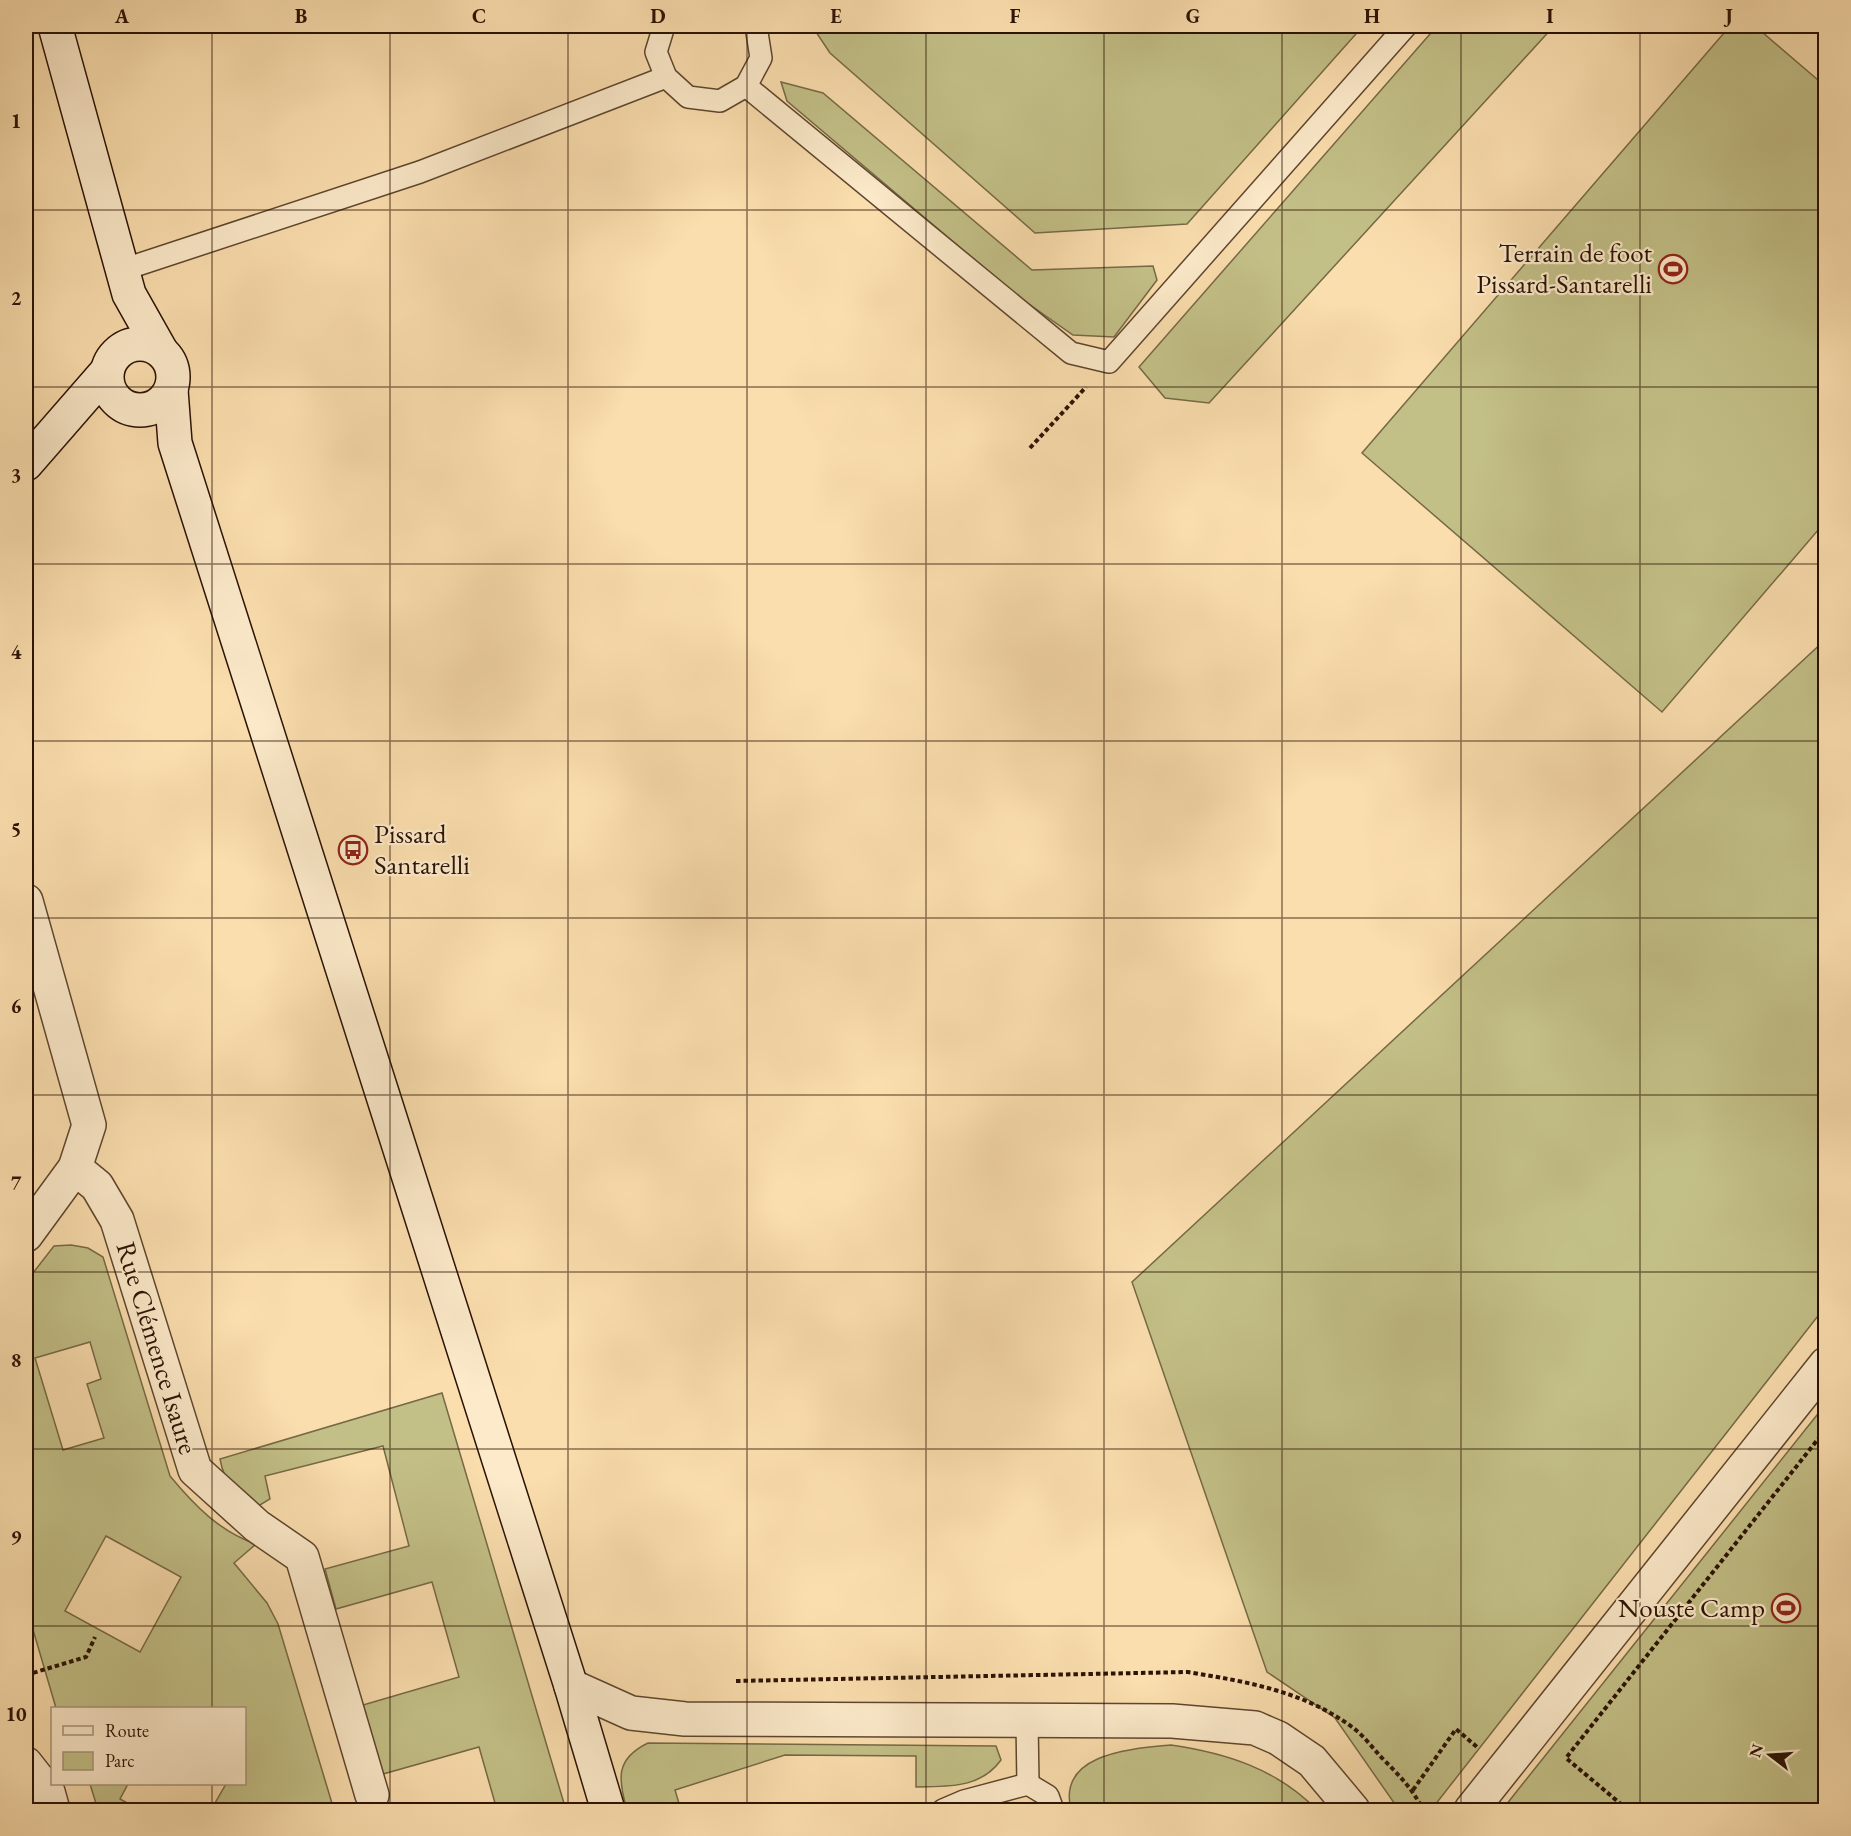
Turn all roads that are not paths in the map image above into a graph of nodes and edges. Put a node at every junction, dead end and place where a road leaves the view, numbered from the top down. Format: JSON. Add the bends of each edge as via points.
{"nodes":[{"id":1,"x":55,"y":26,"type":"edge"},
{"id":2,"x":664,"y":26,"type":"edge"},
{"id":3,"x":756,"y":26,"type":"edge"},
{"id":4,"x":1406,"y":26,"type":"edge"},
{"id":5,"x":666,"y":77,"type":"junction"},
{"id":6,"x":746,"y":86,"type":"junction"},
{"id":7,"x":126,"y":282,"type":"junction"},
{"id":8,"x":127,"y":345,"type":"junction"},
{"id":9,"x":160,"y":349,"type":"junction"},
{"id":10,"x":135,"y":393,"type":"junction"},
{"id":11,"x":26,"y":464,"type":"edge"},
{"id":12,"x":26,"y":901,"type":"edge"},
{"id":13,"x":75,"y":1168,"type":"junction"},
{"id":14,"x":26,"y":1235,"type":"edge"},
{"id":15,"x":1826,"y":1364,"type":"edge"},
{"id":16,"x":571,"y":1686,"type":"junction"},
{"id":17,"x":1027,"y":1721,"type":"junction"},
{"id":18,"x":26,"y":1764,"type":"edge"},
{"id":19,"x":1028,"y":1784,"type":"junction"},
{"id":20,"x":372,"y":1795,"type":"dead end"},
{"id":21,"x":53,"y":1810,"type":"edge"},
{"id":22,"x":608,"y":1810,"type":"edge"},
{"id":23,"x":943,"y":1810,"type":"edge"},
{"id":24,"x":1053,"y":1810,"type":"edge"},
{"id":25,"x":1353,"y":1810,"type":"edge"},
{"id":26,"x":1473,"y":1810,"type":"edge"}],
"edges":[{"from":1,"to":7,"type":"street"},
{"from":2,"to":5,"type":"lane","via":[[656,52]]},
{"from":3,"to":6,"type":"lane","via":[[762,57]]},
{"from":4,"to":6,"type":"lane","via":[[1109,362],[1071,352]]},
{"from":5,"to":6,"type":"lane","via":[[688,98],[720,101]]},
{"from":5,"to":7,"type":"lane"},
{"from":7,"to":8,"type":"street"},
{"from":7,"to":9,"type":"street"},
{"from":8,"to":9,"type":"street","via":[[138,343]]},
{"from":8,"to":10,"type":"street","via":[[118,352]]},
{"from":9,"to":10,"type":"street","via":[[173,368]]},
{"from":10,"to":11,"type":"street","via":[[59,428]]},
{"from":10,"to":16,"type":"street","via":[[175,443]]},
{"from":12,"to":13,"type":"street","via":[[89,1125]]},
{"from":13,"to":14,"type":"street"},
{"from":13,"to":20,"type":"street","name":"Rue Clémence Isaure","via":[[96,1186],[117,1220],[195,1470],[258,1526],[302,1557]]},
{"from":15,"to":26,"type":"street"},
{"from":16,"to":17,"type":"street","via":[[630,1713],[685,1719]]},
{"from":16,"to":22,"type":"street"},
{"from":17,"to":19,"type":"lane"},
{"from":17,"to":25,"type":"street","via":[[1172,1721],[1255,1728],[1312,1761]]},
{"from":18,"to":21,"type":"street","via":[[48,1792]]},
{"from":19,"to":23,"type":"lane"},
{"from":19,"to":24,"type":"lane","via":[[1048,1796]]}]}
